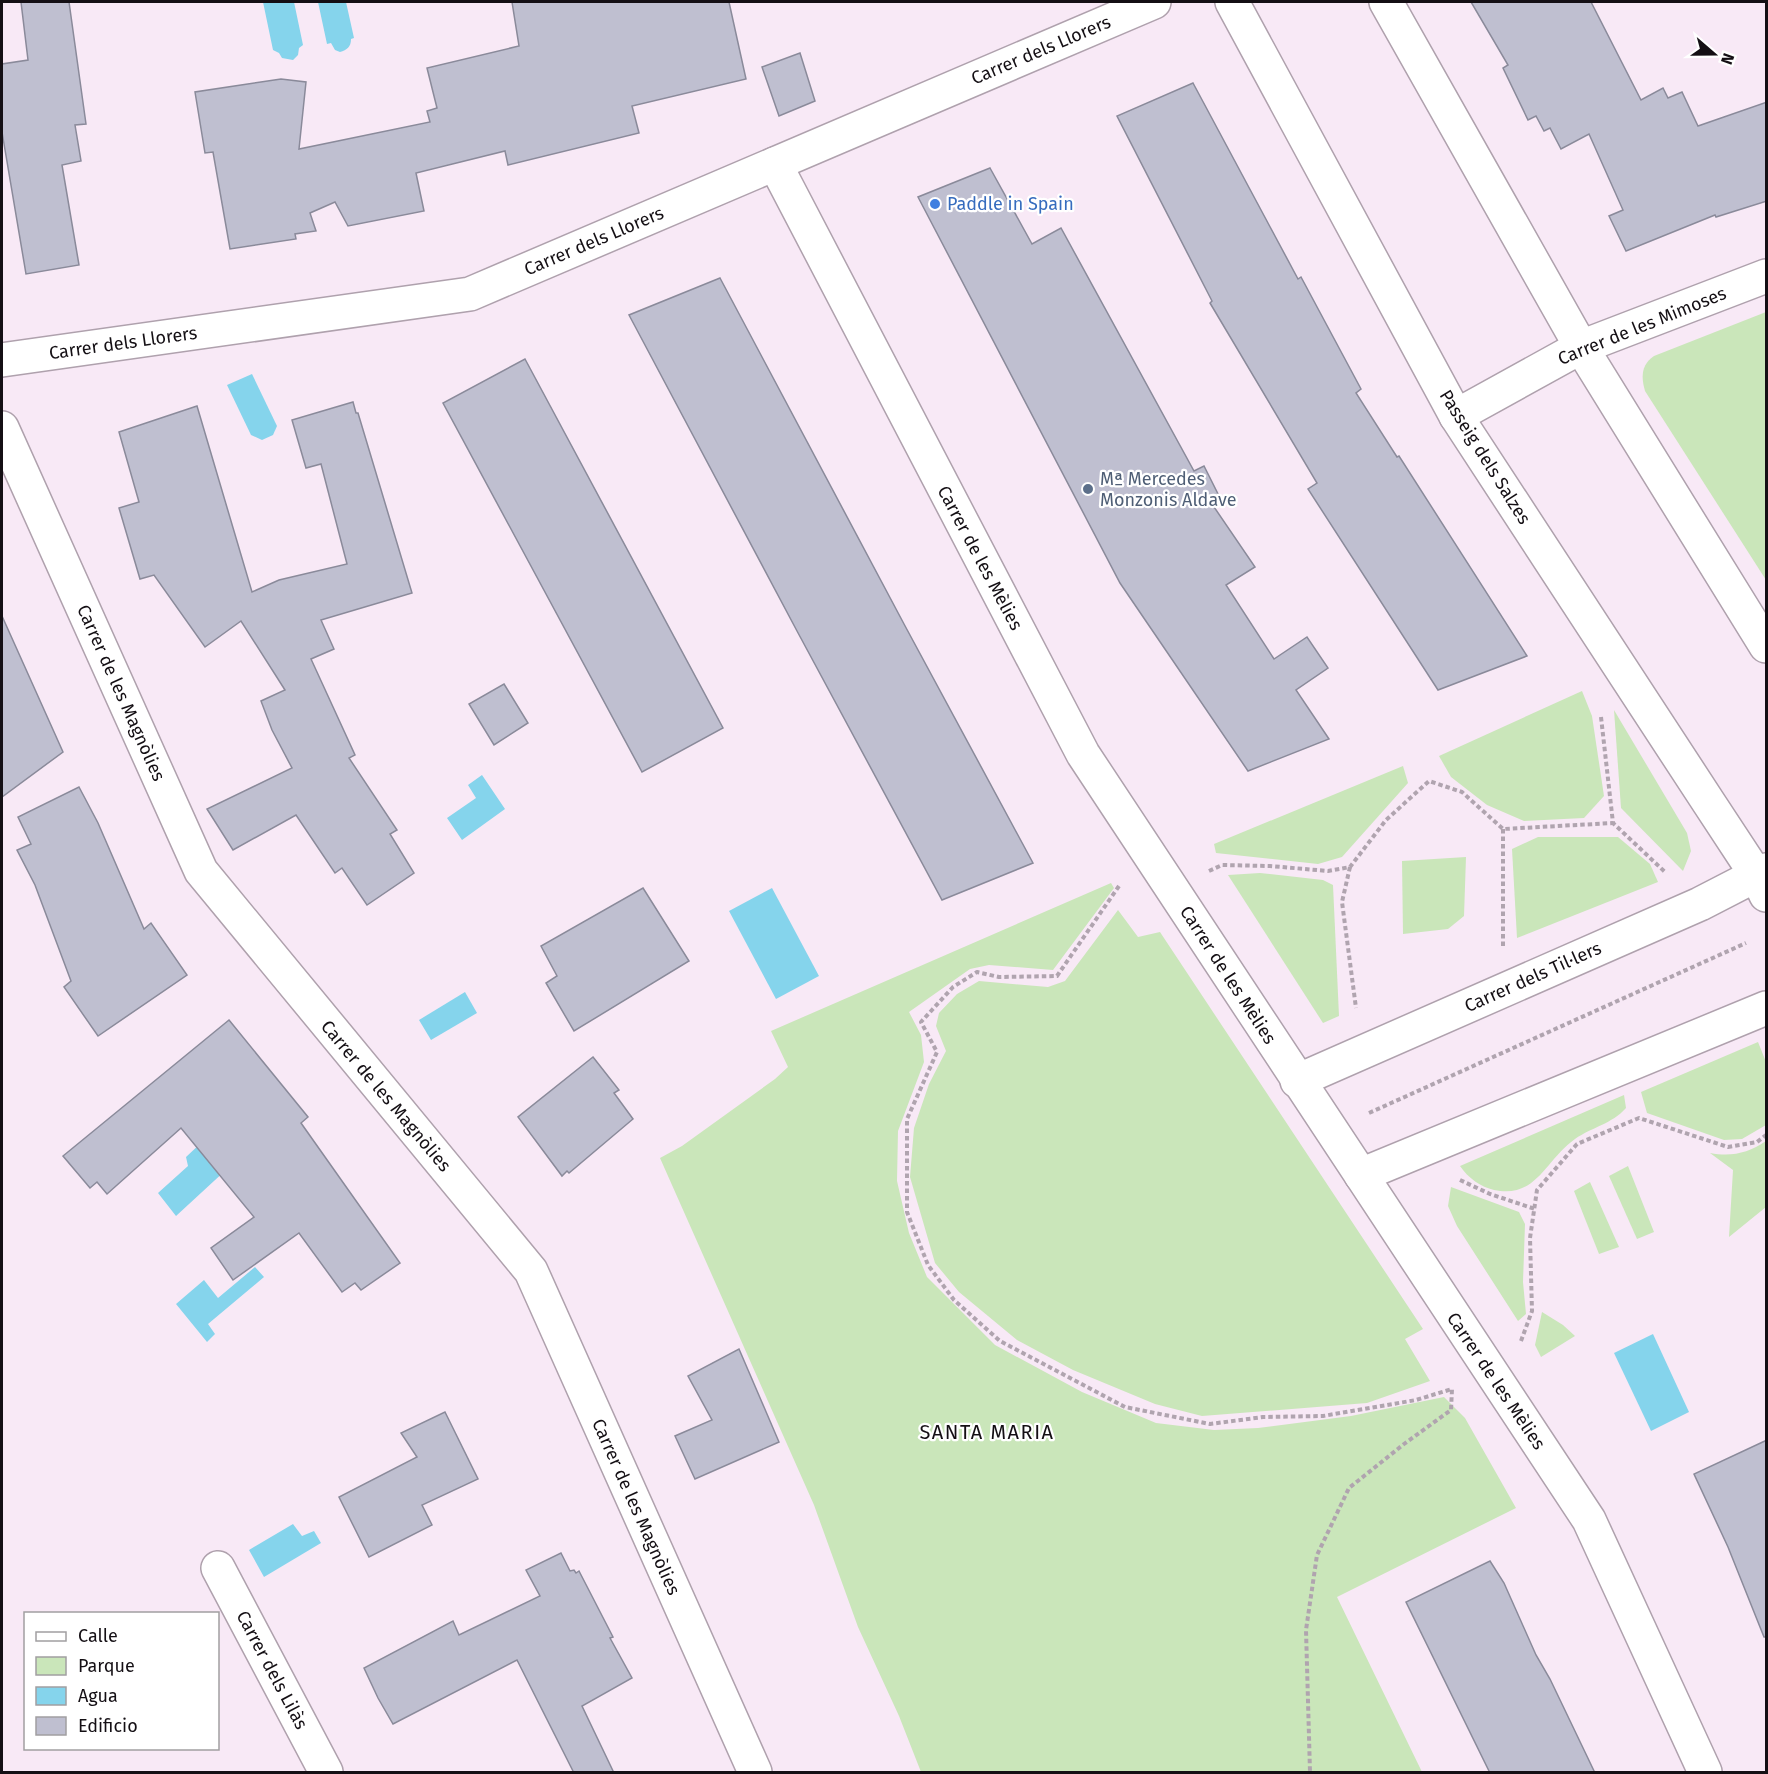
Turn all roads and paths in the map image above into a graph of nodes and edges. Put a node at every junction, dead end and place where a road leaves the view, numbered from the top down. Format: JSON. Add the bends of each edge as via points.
{"nodes":[{"id":1,"x":1154,"y":2,"type":"edge"},
{"id":2,"x":1232,"y":2,"type":"edge"},
{"id":3,"x":1386,"y":2,"type":"edge"},
{"id":4,"x":775,"y":164,"type":"junction"},
{"id":5,"x":1767,"y":276,"type":"edge"},
{"id":6,"x":1581,"y":347,"type":"junction"},
{"id":7,"x":2,"y":360,"type":"edge"},
{"id":8,"x":1456,"y":416,"type":"junction"},
{"id":9,"x":2,"y":428,"type":"edge"},
{"id":10,"x":1767,"y":646,"type":"edge"},
{"id":11,"x":1600,"y":711,"type":"dead end"},
{"id":12,"x":1613,"y":823,"type":"junction"},
{"id":13,"x":1503,"y":829,"type":"junction"},
{"id":14,"x":1350,"y":867,"type":"junction"},
{"id":15,"x":1206,"y":872,"type":"dead end"},
{"id":16,"x":1669,"y":875,"type":"dead end"},
{"id":17,"x":1763,"y":881,"type":"edge"},
{"id":18,"x":1125,"y":895,"type":"dead end"},
{"id":19,"x":1746,"y":943,"type":"dead end"},
{"id":20,"x":1503,"y":956,"type":"dead end"},
{"id":21,"x":1767,"y":1008,"type":"edge"},
{"id":22,"x":1358,"y":1018,"type":"dead end"},
{"id":23,"x":1297,"y":1081,"type":"junction"},
{"id":24,"x":1368,"y":1113,"type":"dead end"},
{"id":25,"x":1767,"y":1135,"type":"edge"},
{"id":26,"x":1361,"y":1175,"type":"junction"},
{"id":27,"x":1450,"y":1176,"type":"dead end"},
{"id":28,"x":1535,"y":1209,"type":"junction"},
{"id":29,"x":1519,"y":1344,"type":"dead end"},
{"id":30,"x":218,"y":1568,"type":"dead end"},
{"id":31,"x":326,"y":1773,"type":"edge"},
{"id":32,"x":755,"y":1773,"type":"edge"},
{"id":33,"x":1310,"y":1773,"type":"edge"},
{"id":34,"x":1705,"y":1773,"type":"edge"}],
"edges":[{"from":1,"to":4,"type":"street","name":"Carrer dels Llorers"},
{"from":2,"to":8,"type":"street","name":"Passeig dels Salzes"},
{"from":3,"to":6,"type":"street"},
{"from":4,"to":7,"type":"street","name":"Carrer dels Llorers","via":[[470,294]]},
{"from":4,"to":23,"type":"street","name":"Carrer de les Mèlies","via":[[1083,754]]},
{"from":5,"to":6,"type":"street","name":"Carrer de les Mimoses"},
{"from":6,"to":8,"type":"street","name":"Carrer de les Mimoses"},
{"from":6,"to":10,"type":"street"},
{"from":8,"to":17,"type":"street","name":"Passeig dels Salzes"},
{"from":9,"to":32,"type":"street","name":"Carrer de les Magnòlies","via":[[201,871],[531,1271]]},
{"from":11,"to":12,"type":"path"},
{"from":12,"to":13,"type":"path"},
{"from":12,"to":16,"type":"path"},
{"from":13,"to":14,"type":"path","via":[[1462,792],[1429,781],[1386,820]]},
{"from":13,"to":20,"type":"path"},
{"from":14,"to":15,"type":"path","via":[[1328,871],[1222,865]]},
{"from":14,"to":22,"type":"path","via":[[1342,902]]},
{"from":17,"to":23,"type":"street","name":"Carrer dels Til·lers"},
{"from":18,"to":33,"type":"path","via":[[1119,886],[1057,976],[999,977],[977,972],[953,987],[921,1022],[937,1052],[907,1119],[907,1212],[928,1265],[954,1300],[1000,1341],[1125,1407],[1210,1424],[1263,1417],[1323,1416],[1416,1400],[1452,1389],[1451,1410],[1349,1488],[1317,1555],[1306,1630]]},
{"from":19,"to":24,"type":"path"},
{"from":21,"to":26,"type":"street"},
{"from":23,"to":26,"type":"street","name":"Carrer de les Mèlies"},
{"from":25,"to":28,"type":"path","via":[[1757,1142],[1728,1147],[1639,1118],[1577,1144],[1538,1190]]},
{"from":26,"to":34,"type":"street","name":"Carrer de les Mèlies","via":[[1589,1520]]},
{"from":27,"to":28,"type":"path"},
{"from":28,"to":29,"type":"path","via":[[1530,1238],[1532,1311]]},
{"from":30,"to":31,"type":"street","name":"Carrer dels Lilàs"}]}
